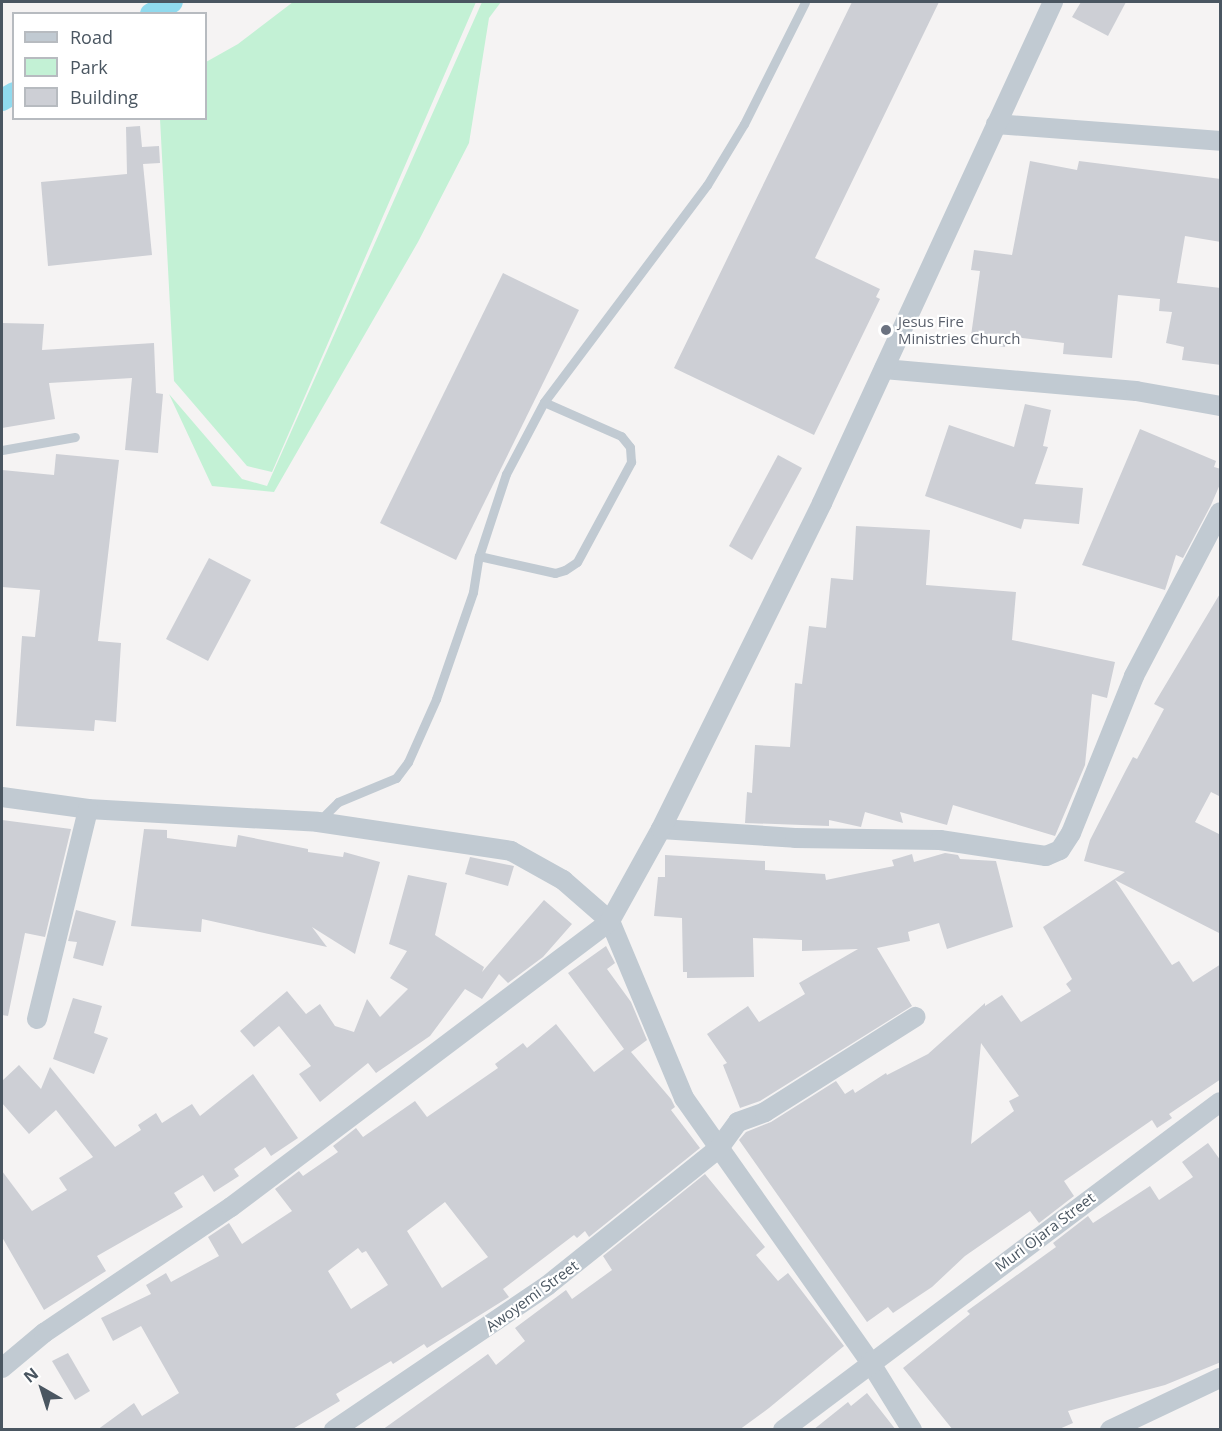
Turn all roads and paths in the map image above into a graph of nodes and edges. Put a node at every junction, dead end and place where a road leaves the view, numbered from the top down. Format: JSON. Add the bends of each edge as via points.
{"nodes":[{"id":1,"x":805,"y":2,"type":"edge"},
{"id":2,"x":1053,"y":2,"type":"edge"},
{"id":3,"x":996,"y":124,"type":"junction"},
{"id":4,"x":1221,"y":141,"type":"edge"},
{"id":5,"x":884,"y":369,"type":"junction"},
{"id":6,"x":544,"y":402,"type":"junction"},
{"id":7,"x":1221,"y":406,"type":"edge"},
{"id":8,"x":75,"y":437,"type":"dead end"},
{"id":9,"x":2,"y":450,"type":"edge"},
{"id":10,"x":1221,"y":512,"type":"edge"},
{"id":11,"x":479,"y":556,"type":"junction"},
{"id":12,"x":2,"y":797,"type":"edge"},
{"id":13,"x":88,"y":809,"type":"junction"},
{"id":14,"x":318,"y":822,"type":"junction"},
{"id":15,"x":661,"y":829,"type":"junction"},
{"id":16,"x":610,"y":921,"type":"junction"},
{"id":17,"x":915,"y":1017,"type":"dead end"},
{"id":18,"x":37,"y":1019,"type":"dead end"},
{"id":19,"x":1221,"y":1102,"type":"edge"},
{"id":20,"x":719,"y":1148,"type":"junction"},
{"id":21,"x":870,"y":1362,"type":"junction"},
{"id":22,"x":2,"y":1368,"type":"edge"},
{"id":23,"x":1221,"y":1378,"type":"edge"},
{"id":24,"x":334,"y":1430,"type":"edge"},
{"id":25,"x":783,"y":1430,"type":"edge"},
{"id":26,"x":912,"y":1430,"type":"edge"},
{"id":27,"x":1110,"y":1430,"type":"edge"}],
"edges":[{"from":1,"to":6,"type":"lane","via":[[744,124],[707,184]]},
{"from":2,"to":3,"type":"street"},
{"from":3,"to":4,"type":"street"},
{"from":3,"to":5,"type":"street"},
{"from":5,"to":7,"type":"street","via":[[1136,391]]},
{"from":5,"to":15,"type":"street"},
{"from":6,"to":11,"type":"lane","via":[[506,474]]},
{"from":6,"to":11,"type":"lane","via":[[621,436],[630,447],[631,462],[576,562],[565,570],[555,573]]},
{"from":8,"to":9,"type":"lane"},
{"from":10,"to":15,"type":"street","via":[[1134,676],[1071,833],[1060,850],[1046,856],[940,840],[795,838]]},
{"from":11,"to":14,"type":"lane","via":[[473,592],[436,699],[408,762],[396,778],[338,802]]},
{"from":12,"to":13,"type":"street"},
{"from":13,"to":14,"type":"street"},
{"from":13,"to":18,"type":"street"},
{"from":14,"to":16,"type":"street","via":[[511,851],[563,880]]},
{"from":15,"to":16,"type":"street"},
{"from":16,"to":20,"type":"street","via":[[630,962],[666,1062],[684,1098]]},
{"from":16,"to":22,"type":"street","via":[[231,1207],[44,1333]]},
{"from":17,"to":20,"type":"street","name":"Awoyemi Street","via":[[765,1112],[738,1122]]},
{"from":19,"to":21,"type":"street","name":"Muri Ojara Street"},
{"from":20,"to":21,"type":"street"},
{"from":20,"to":24,"type":"street","name":"Awoyemi Street","via":[[548,1285]]},
{"from":21,"to":25,"type":"street","name":"Muri Ojara Street"},
{"from":21,"to":26,"type":"street"},
{"from":23,"to":27,"type":"street"}]}
